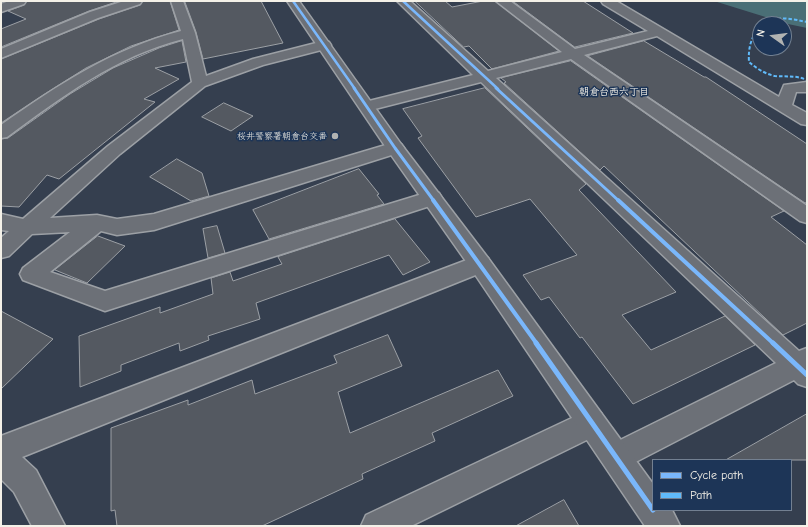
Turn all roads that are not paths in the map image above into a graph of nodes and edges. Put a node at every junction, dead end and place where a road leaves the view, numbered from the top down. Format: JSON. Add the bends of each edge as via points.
{"nodes":[{"id":1,"x":20,"y":1,"type":"edge"},
{"id":2,"x":136,"y":1,"type":"edge"},
{"id":3,"x":177,"y":1,"type":"edge"},
{"id":4,"x":293,"y":1,"type":"edge"},
{"id":5,"x":403,"y":1,"type":"edge"},
{"id":6,"x":502,"y":1,"type":"edge"},
{"id":7,"x":606,"y":1,"type":"edge"},
{"id":8,"x":1,"y":8,"type":"edge"},
{"id":9,"x":659,"y":32,"type":"junction"},
{"id":10,"x":188,"y":33,"type":"junction"},
{"id":11,"x":324,"y":45,"type":"junction"},
{"id":12,"x":4,"y":50,"type":"edge"},
{"id":13,"x":572,"y":53,"type":"junction"},
{"id":14,"x":484,"y":76,"type":"junction"},
{"id":15,"x":200,"y":83,"type":"junction"},
{"id":16,"x":807,"y":87,"type":"edge"},
{"id":17,"x":367,"y":106,"type":"junction"},
{"id":18,"x":784,"y":106,"type":"junction"},
{"id":19,"x":807,"y":120,"type":"edge"},
{"id":20,"x":1,"y":132,"type":"edge"},
{"id":21,"x":395,"y":148,"type":"junction"},
{"id":22,"x":432,"y":198,"type":"junction"},
{"id":23,"x":807,"y":216,"type":"edge"},
{"id":24,"x":1,"y":222,"type":"edge"},
{"id":25,"x":97,"y":223,"type":"junction"},
{"id":26,"x":26,"y":228,"type":"junction"},
{"id":27,"x":1,"y":250,"type":"edge"},
{"id":28,"x":480,"y":264,"type":"junction"},
{"id":29,"x":804,"y":367,"type":"edge"},
{"id":30,"x":591,"y":423,"type":"junction"},
{"id":31,"x":1,"y":451,"type":"edge"},
{"id":32,"x":616,"y":457,"type":"junction"},
{"id":33,"x":1,"y":458,"type":"edge"},
{"id":34,"x":652,"y":509,"type":"edge"},
{"id":35,"x":654,"y":511,"type":"edge"},
{"id":36,"x":49,"y":526,"type":"edge"},
{"id":37,"x":377,"y":526,"type":"edge"},
{"id":38,"x":664,"y":526,"type":"edge"}],
"edges":[{"from":1,"to":8,"type":"street"},
{"from":2,"to":12,"type":"street"},
{"from":3,"to":10,"type":"street"},
{"from":4,"to":11,"type":"street"},
{"from":5,"to":14,"type":"street"},
{"from":6,"to":13,"type":"street"},
{"from":7,"to":9,"type":"street"},
{"from":9,"to":13,"type":"street"},
{"from":9,"to":18,"type":"street"},
{"from":10,"to":15,"type":"street"},
{"from":10,"to":20,"type":"street","via":[[168,37],[92,70]]},
{"from":11,"to":15,"type":"street","via":[[258,62]]},
{"from":11,"to":17,"type":"street"},
{"from":13,"to":14,"type":"street"},
{"from":13,"to":23,"type":"street"},
{"from":14,"to":17,"type":"street"},
{"from":14,"to":29,"type":"street"},
{"from":15,"to":26,"type":"street","via":[[114,150]]},
{"from":16,"to":18,"type":"street","via":[[789,88]]},
{"from":17,"to":21,"type":"street"},
{"from":18,"to":19,"type":"street"},
{"from":21,"to":22,"type":"street"},
{"from":21,"to":25,"type":"street","via":[[154,222],[117,227]]},
{"from":22,"to":25,"type":"street","via":[[105,301],[31,274]]},
{"from":22,"to":28,"type":"street"},
{"from":24,"to":26,"type":"street"},
{"from":25,"to":26,"type":"street"},
{"from":26,"to":27,"type":"street"},
{"from":28,"to":30,"type":"street"},
{"from":28,"to":31,"type":"street"},
{"from":29,"to":32,"type":"street"},
{"from":30,"to":32,"type":"street"},
{"from":30,"to":37,"type":"street"},
{"from":32,"to":34,"type":"street"},
{"from":33,"to":36,"type":"street","via":[[25,481]]},
{"from":35,"to":38,"type":"street"}]}
